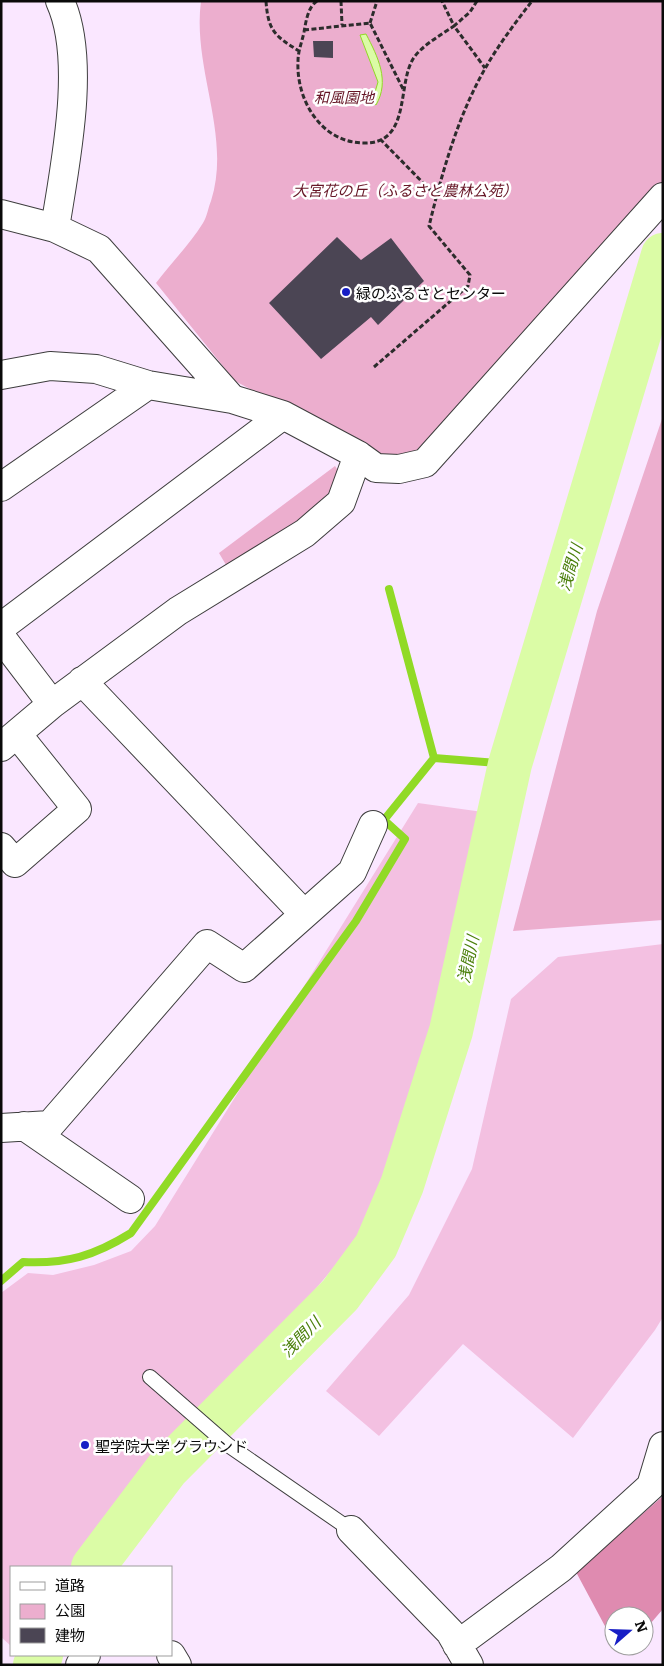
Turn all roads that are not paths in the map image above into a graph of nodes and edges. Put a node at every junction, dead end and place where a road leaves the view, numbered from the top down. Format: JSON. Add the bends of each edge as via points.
{"nodes":[{"id":1,"x":60,"y":1,"type":"edge"},
{"id":2,"x":663,"y":197,"type":"edge"},
{"id":3,"x":1,"y":214,"type":"edge"},
{"id":4,"x":55,"y":228,"type":"junction"},
{"id":5,"x":1,"y":375,"type":"edge"},
{"id":6,"x":148,"y":385,"type":"junction"},
{"id":7,"x":232,"y":399,"type":"junction"},
{"id":8,"x":283,"y":415,"type":"junction"},
{"id":9,"x":358,"y":455,"type":"junction"},
{"id":10,"x":1,"y":487,"type":"edge"},
{"id":11,"x":1,"y":627,"type":"edge"},
{"id":12,"x":1,"y":637,"type":"edge"},
{"id":13,"x":82,"y":681,"type":"junction"},
{"id":14,"x":52,"y":704,"type":"junction"},
{"id":15,"x":9,"y":741,"type":"edge"},
{"id":16,"x":373,"y":825,"type":"dead end"},
{"id":17,"x":1,"y":847,"type":"edge"},
{"id":18,"x":304,"y":914,"type":"junction"},
{"id":19,"x":13,"y":1127,"type":"edge"},
{"id":20,"x":130,"y":1198,"type":"dead end"},
{"id":21,"x":150,"y":1377,"type":"dead end"},
{"id":22,"x":663,"y":1446,"type":"edge"},
{"id":23,"x":351,"y":1530,"type":"joint"},
{"id":24,"x":463,"y":1655,"type":"edge"}],
"edges":[{"from":1,"to":4,"type":"street","via":[[68,20],[73,59],[67,151]]},
{"from":2,"to":9,"type":"street","via":[[425,463],[399,469],[376,468]]},
{"from":3,"to":4,"type":"street"},
{"from":4,"to":7,"type":"street","via":[[99,249]]},
{"from":5,"to":6,"type":"street","via":[[50,366],[96,369]]},
{"from":6,"to":7,"type":"street"},
{"from":6,"to":10,"type":"street"},
{"from":7,"to":8,"type":"street"},
{"from":8,"to":9,"type":"street"},
{"from":8,"to":11,"type":"street"},
{"from":9,"to":13,"type":"street","via":[[340,502],[304,534],[178,611]]},
{"from":12,"to":14,"type":"street"},
{"from":13,"to":14,"type":"street"},
{"from":13,"to":18,"type":"street"},
{"from":14,"to":15,"type":"street"},
{"from":15,"to":17,"type":"street","via":[[76,809],[15,862]]},
{"from":16,"to":18,"type":"street","via":[[352,872]]},
{"from":18,"to":19,"type":"street","via":[[244,968],[207,944],[50,1124]]},
{"from":19,"to":20,"type":"street"},
{"from":21,"to":23,"type":"lane","via":[[228,1445]]},
{"from":22,"to":24,"type":"street","via":[[651,1486]]},
{"from":23,"to":24,"type":"street","via":[[450,1632]]}]}
